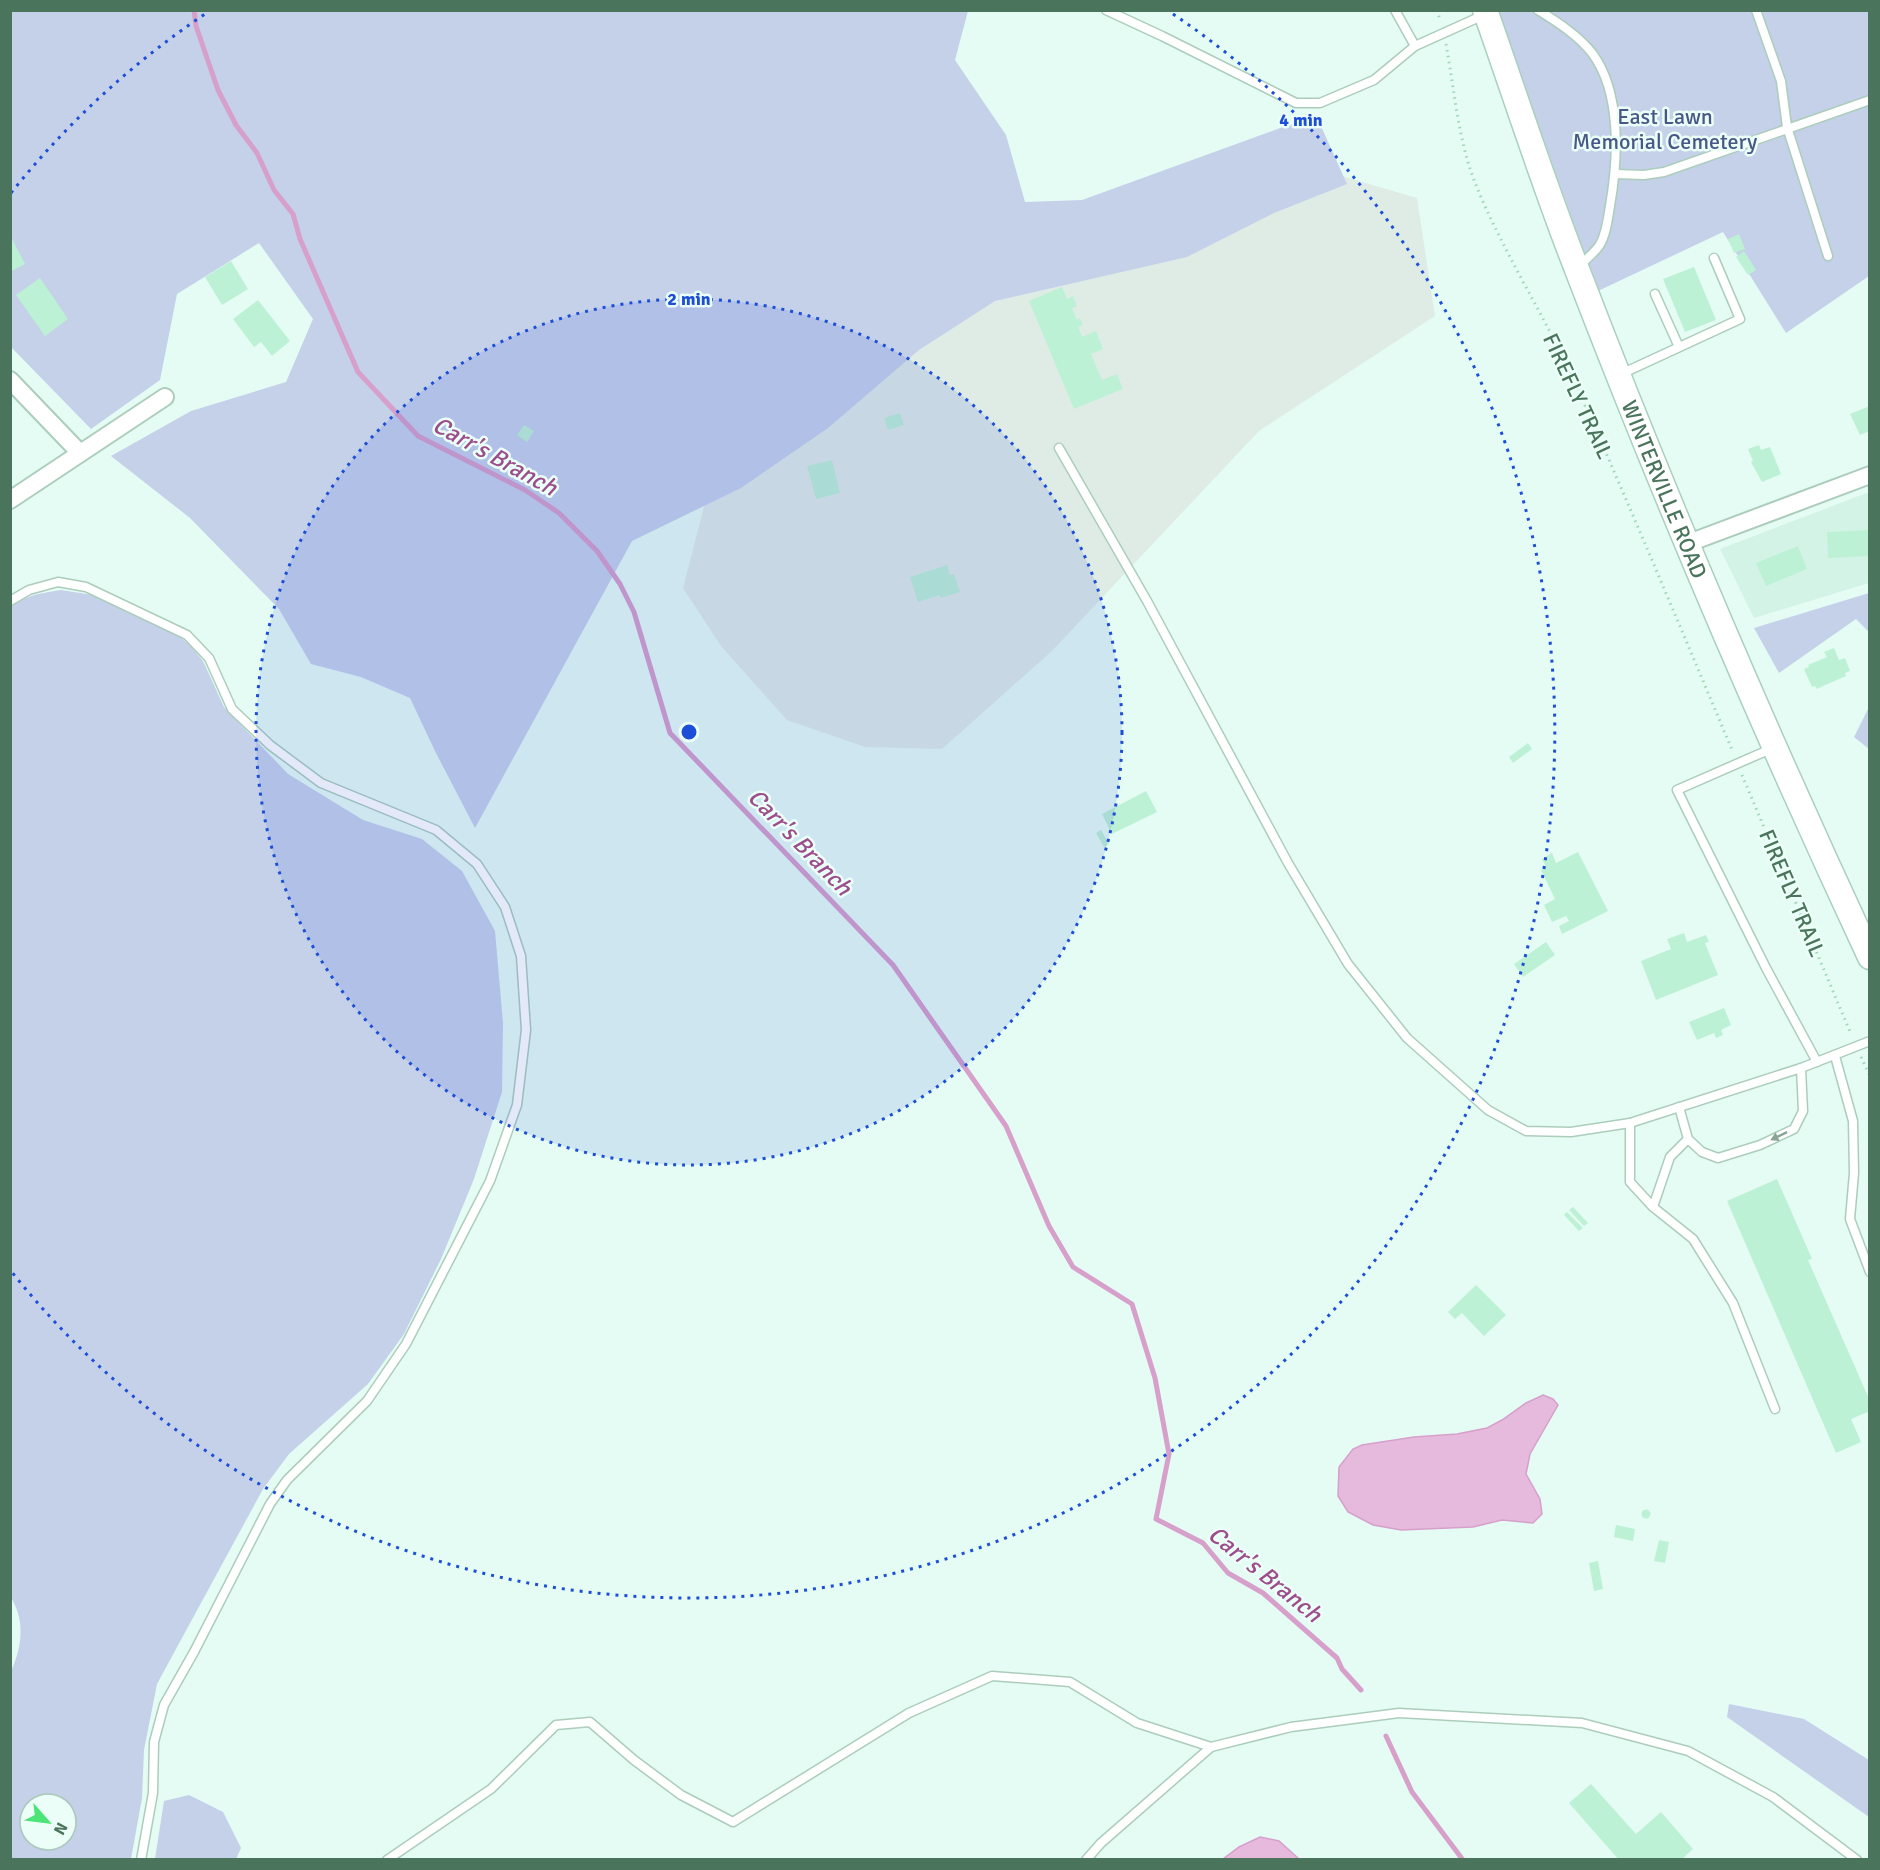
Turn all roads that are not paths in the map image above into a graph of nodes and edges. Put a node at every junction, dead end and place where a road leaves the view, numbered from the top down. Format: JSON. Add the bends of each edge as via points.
{"nodes":[{"id":1,"x":1106,"y":10,"type":"edge"},
{"id":2,"x":1395,"y":10,"type":"edge"},
{"id":3,"x":1538,"y":10,"type":"edge"},
{"id":4,"x":1756,"y":10,"type":"edge"},
{"id":5,"x":1486,"y":12,"type":"edge"},
{"id":6,"x":1415,"y":46,"type":"junction"},
{"id":7,"x":1869,"y":100,"type":"edge"},
{"id":8,"x":1786,"y":128,"type":"junction"},
{"id":9,"x":1616,"y":174,"type":"junction"},
{"id":10,"x":1828,"y":256,"type":"dead end"},
{"id":11,"x":1714,"y":258,"type":"dead end"},
{"id":12,"x":1576,"y":269,"type":"junction"},
{"id":13,"x":1654,"y":294,"type":"dead end"},
{"id":14,"x":1678,"y":347,"type":"junction"},
{"id":15,"x":1618,"y":376,"type":"junction"},
{"id":16,"x":10,"y":380,"type":"edge"},
{"id":17,"x":165,"y":397,"type":"dead end"},
{"id":18,"x":1059,"y":447,"type":"dead end"},
{"id":19,"x":80,"y":453,"type":"junction"},
{"id":20,"x":1869,"y":475,"type":"edge"},
{"id":21,"x":10,"y":500,"type":"edge"},
{"id":22,"x":1686,"y":544,"type":"junction"},
{"id":23,"x":10,"y":601,"type":"edge"},
{"id":24,"x":1774,"y":747,"type":"junction"},
{"id":25,"x":1869,"y":957,"type":"edge"},
{"id":26,"x":1869,"y":1041,"type":"edge"},
{"id":27,"x":1834,"y":1056,"type":"junction"},
{"id":28,"x":1817,"y":1062,"type":"junction"},
{"id":29,"x":1801,"y":1068,"type":"junction"},
{"id":30,"x":1679,"y":1107,"type":"junction"},
{"id":31,"x":1630,"y":1123,"type":"junction"},
{"id":32,"x":1688,"y":1139,"type":"junction"},
{"id":33,"x":1653,"y":1207,"type":"junction"},
{"id":34,"x":1869,"y":1272,"type":"edge"},
{"id":35,"x":1775,"y":1409,"type":"dead end"},
{"id":36,"x":1211,"y":1748,"type":"junction"},
{"id":37,"x":141,"y":1860,"type":"edge"},
{"id":38,"x":387,"y":1860,"type":"edge"},
{"id":39,"x":1086,"y":1860,"type":"edge"},
{"id":40,"x":1857,"y":1860,"type":"edge"}],
"edges":[{"from":1,"to":6,"type":"lane","via":[[1296,103],[1320,103],[1374,80]]},
{"from":2,"to":6,"type":"lane"},
{"from":3,"to":9,"type":"lane","via":[[1592,53],[1605,78],[1612,105]]},
{"from":4,"to":8,"type":"lane","via":[[1781,81]]},
{"from":5,"to":6,"type":"lane"},
{"from":5,"to":12,"type":"street","name":"WINTERVILLE ROAD"},
{"from":7,"to":8,"type":"lane"},
{"from":8,"to":9,"type":"lane","via":[[1664,172],[1644,176]]},
{"from":8,"to":10,"type":"lane"},
{"from":9,"to":12,"type":"lane","via":[[1600,245]]},
{"from":11,"to":14,"type":"lane","via":[[1740,319]]},
{"from":12,"to":15,"type":"street","name":"WINTERVILLE ROAD"},
{"from":13,"to":14,"type":"lane"},
{"from":14,"to":15,"type":"lane"},
{"from":15,"to":22,"type":"street","name":"WINTERVILLE ROAD"},
{"from":16,"to":19,"type":"street"},
{"from":17,"to":19,"type":"street"},
{"from":18,"to":31,"type":"lane","via":[[1288,863],[1342,954],[1407,1038],[1488,1110],[1526,1131],[1571,1132]]},
{"from":19,"to":21,"type":"street"},
{"from":20,"to":22,"type":"street"},
{"from":22,"to":24,"type":"street","name":"WINTERVILLE ROAD"},
{"from":23,"to":37,"type":"lane","via":[[29,590],[58,582],[86,587],[187,634],[209,658],[232,709],[270,745],[321,783],[436,830],[477,864],[505,907],[521,956],[526,1030],[517,1105],[490,1181],[406,1344],[367,1401],[287,1480],[270,1504],[164,1705],[154,1742],[153,1793]]},
{"from":24,"to":25,"type":"street","name":"WINTERVILLE ROAD"},
{"from":24,"to":28,"type":"lane","via":[[1677,790]]},
{"from":26,"to":27,"type":"lane"},
{"from":27,"to":28,"type":"lane"},
{"from":27,"to":34,"type":"lane","via":[[1853,1121],[1850,1219]]},
{"from":28,"to":29,"type":"lane"},
{"from":29,"to":30,"type":"lane"},
{"from":29,"to":32,"type":"lane","one_way":true,"via":[[1803,1111],[1794,1129],[1718,1158],[1702,1152]]},
{"from":30,"to":31,"type":"lane"},
{"from":30,"to":32,"type":"lane"},
{"from":31,"to":33,"type":"lane","via":[[1630,1182]]},
{"from":32,"to":33,"type":"lane","via":[[1670,1157]]},
{"from":33,"to":35,"type":"lane","via":[[1693,1239],[1733,1302]]},
{"from":36,"to":38,"type":"lane","via":[[1137,1723],[1070,1682],[992,1676],[909,1713],[733,1822],[681,1795],[590,1722],[556,1725],[491,1789]]},
{"from":36,"to":39,"type":"lane"},
{"from":36,"to":40,"type":"lane","via":[[1291,1727],[1399,1713],[1582,1723],[1688,1751],[1773,1797]]}]}
